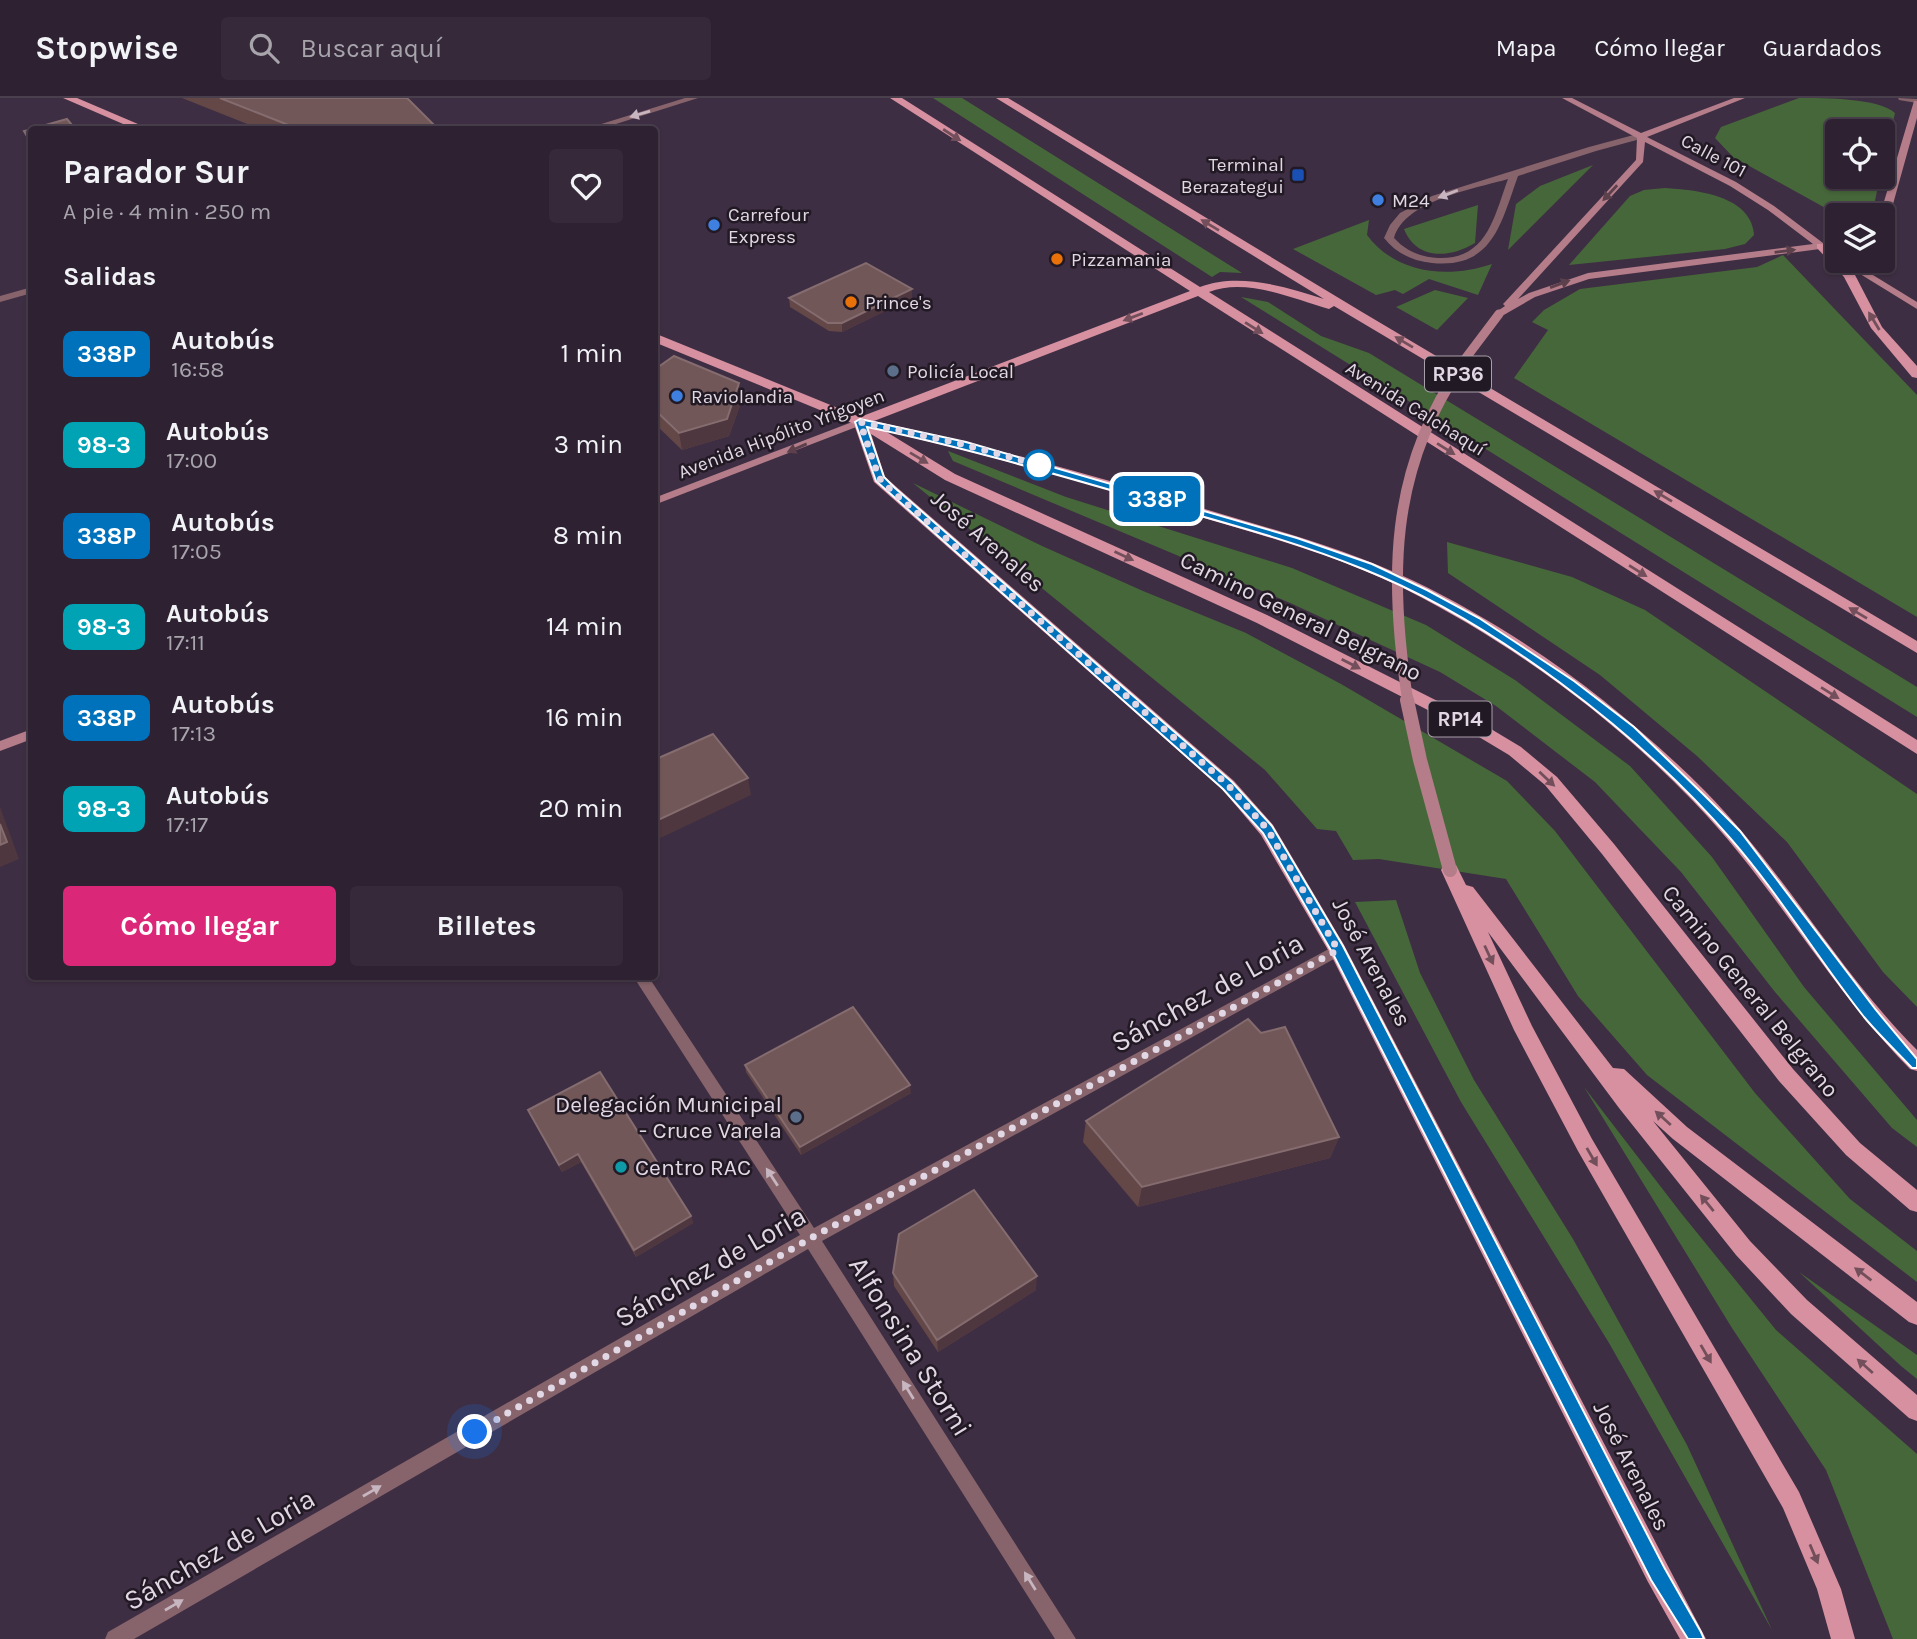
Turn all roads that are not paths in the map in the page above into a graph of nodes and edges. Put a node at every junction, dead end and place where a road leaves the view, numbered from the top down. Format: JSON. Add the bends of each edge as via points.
{"nodes":[{"id":1,"x":68,"y":98,"type":"edge"},
{"id":2,"x":694,"y":98,"type":"edge"},
{"id":3,"x":895,"y":98,"type":"edge"},
{"id":4,"x":1000,"y":98,"type":"edge"},
{"id":5,"x":1566,"y":98,"type":"edge"},
{"id":6,"x":1741,"y":98,"type":"edge"},
{"id":7,"x":1902,"y":98,"type":"edge"},
{"id":8,"x":1917,"y":102,"type":"edge"},
{"id":9,"x":137,"y":126,"type":"edge"},
{"id":10,"x":600,"y":126,"type":"edge"},
{"id":11,"x":1642,"y":136,"type":"junction"},
{"id":12,"x":1514,"y":175,"type":"junction"},
{"id":13,"x":1888,"y":203,"type":"edge"},
{"id":14,"x":1821,"y":246,"type":"junction"},
{"id":15,"x":1825,"y":246,"type":"edge"},
{"id":16,"x":1825,"y":249,"type":"edge"},
{"id":17,"x":1863,"y":273,"type":"edge"},
{"id":18,"x":28,"y":291,"type":"edge"},
{"id":19,"x":1196,"y":291,"type":"junction"},
{"id":20,"x":0,"y":299,"type":"edge"},
{"id":21,"x":1917,"y":306,"type":"edge"},
{"id":22,"x":1499,"y":314,"type":"junction"},
{"id":23,"x":1358,"y":315,"type":"junction"},
{"id":24,"x":658,"y":339,"type":"edge"},
{"id":25,"x":1917,"y":374,"type":"edge"},
{"id":26,"x":860,"y":422,"type":"junction"},
{"id":27,"x":658,"y":501,"type":"edge"},
{"id":28,"x":1917,"y":648,"type":"edge"},
{"id":29,"x":28,"y":736,"type":"edge"},
{"id":30,"x":0,"y":746,"type":"edge"},
{"id":31,"x":1917,"y":748,"type":"edge"},
{"id":32,"x":1450,"y":870,"type":"junction"},
{"id":33,"x":1338,"y":950,"type":"junction"},
{"id":34,"x":643,"y":980,"type":"edge"},
{"id":35,"x":1561,"y":1013,"type":"junction"},
{"id":36,"x":1917,"y":1063,"type":"edge"},
{"id":37,"x":1917,"y":1203,"type":"edge"},
{"id":38,"x":811,"y":1238,"type":"junction"},
{"id":39,"x":1917,"y":1315,"type":"edge"},
{"id":40,"x":1917,"y":1410,"type":"edge"},
{"id":41,"x":115,"y":1639,"type":"edge"},
{"id":42,"x":1066,"y":1639,"type":"edge"},
{"id":43,"x":1694,"y":1639,"type":"edge"},
{"id":44,"x":1843,"y":1639,"type":"edge"}],
"edges":[{"from":1,"to":9,"type":"main road"},
{"from":2,"to":10,"type":"street","one_way":true},
{"from":3,"to":19,"type":"main road","name":"Avenida Calchaquí","one_way":true},
{"from":23,"to":4,"type":"main road","number":"RP36","one_way":true},
{"from":5,"to":11,"type":"main road","name":"Calle 101"},
{"from":6,"to":11,"type":"main road"},
{"from":7,"to":8,"type":"street"},
{"from":8,"to":13,"type":"main road"},
{"from":11,"to":12,"type":"street","via":[[1609,142]]},
{"from":11,"to":14,"type":"main road","name":"Calle 101","via":[[1733,184]]},
{"from":11,"to":22,"type":"main road","one_way":true,"via":[[1640,160]]},
{"from":12,"to":12,"type":"street","one_way":true,"via":[[1453,191],[1410,210],[1391,227],[1389,238],[1399,250],[1419,258],[1463,261],[1480,252],[1489,240]]},
{"from":14,"to":15,"type":"main road"},
{"from":14,"to":16,"type":"main road","name":"Calle 101"},
{"from":22,"to":14,"type":"main road","one_way":true,"via":[[1532,295],[1588,276]]},
{"from":25,"to":14,"type":"main road","one_way":true,"via":[[1877,328],[1849,275]]},
{"from":17,"to":21,"type":"main road"},
{"from":18,"to":20,"type":"street"},
{"from":19,"to":23,"type":"main road","name":"Avenida Hipólito Yrigoyen","via":[[1249,284]]},
{"from":19,"to":26,"type":"main road","name":"Avenida Hipólito Yrigoyen","one_way":true},
{"from":19,"to":31,"type":"main road","name":"Avenida Calchaquí","one_way":true},
{"from":22,"to":32,"type":"main road","bridge":true,"via":[[1450,380],[1428,422],[1407,487],[1397,549],[1397,638],[1408,709]]},
{"from":28,"to":23,"type":"main road","number":"RP36","one_way":true},
{"from":24,"to":26,"type":"main road","name":"Camino General Belgrano","number":"RP14"},
{"from":26,"to":27,"type":"main road","name":"Avenida Hipólito Yrigoyen","one_way":true},
{"from":26,"to":33,"type":"main road","name":"José Arenales","via":[[879,478],[891,490],[1228,785],[1268,830]]},
{"from":26,"to":36,"type":"main road","name":"Camino General Belgrano","number":"RP14","via":[[975,447],[1293,540],[1368,566],[1475,621],[1630,730],[1735,835],[1871,1014]]},
{"from":26,"to":37,"type":"main road","name":"Camino General Belgrano","number":"RP14","one_way":true,"via":[[950,477],[1262,619],[1515,751],[1551,781],[1608,849],[1786,1075],[1853,1149]]},
{"from":29,"to":30,"type":"main road"},
{"from":32,"to":35,"type":"main road"},
{"from":32,"to":44,"type":"main road","one_way":true,"via":[[1524,1030],[1585,1145],[1791,1500],[1829,1588]]},
{"from":33,"to":38,"type":"street","name":"Sánchez de Loria"},
{"from":33,"to":43,"type":"main road","name":"José Arenales"},
{"from":38,"to":34,"type":"street","name":"Alfonsina Storni","one_way":true},
{"from":39,"to":35,"type":"main road","one_way":true,"via":[[1680,1133],[1624,1083]]},
{"from":40,"to":35,"type":"main road","one_way":true,"via":[[1799,1307],[1743,1248]]},
{"from":41,"to":38,"type":"street","name":"Sánchez de Loria","one_way":true},
{"from":42,"to":38,"type":"street","name":"Alfonsina Storni","one_way":true}]}
